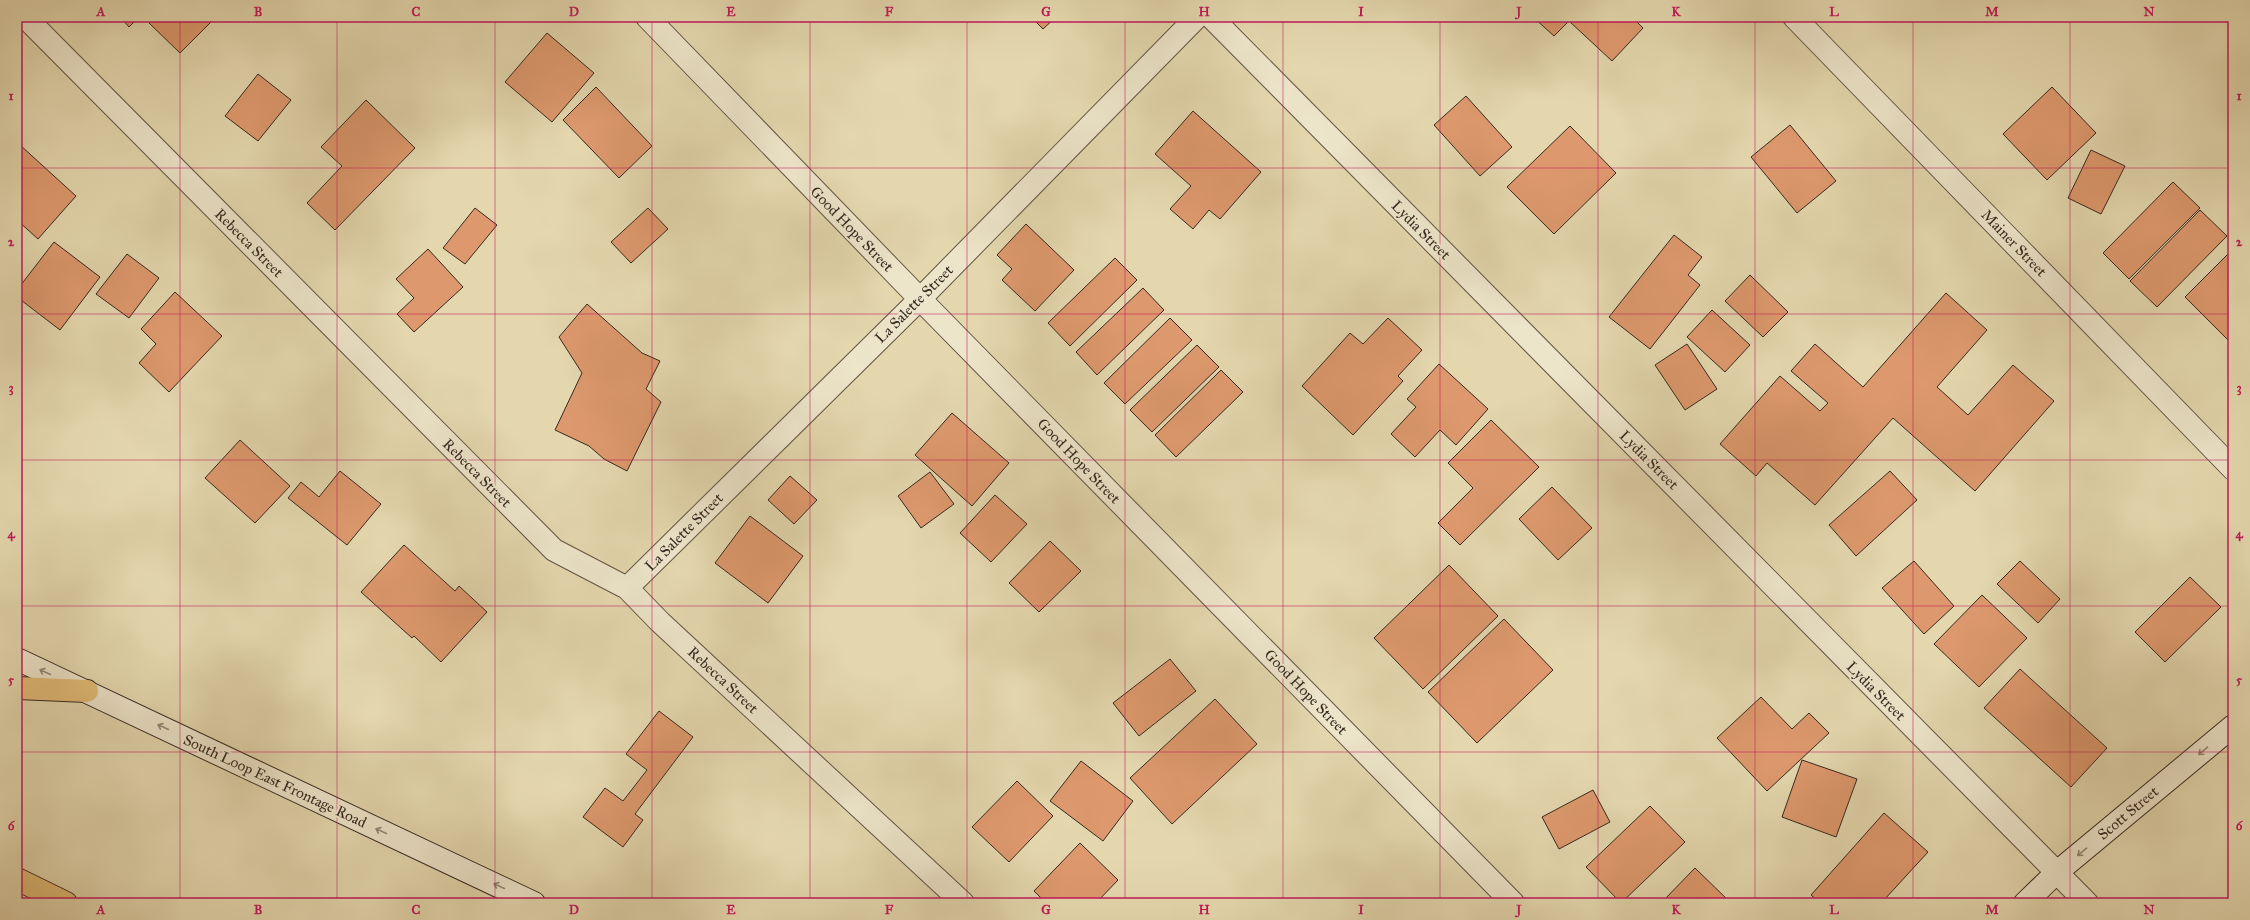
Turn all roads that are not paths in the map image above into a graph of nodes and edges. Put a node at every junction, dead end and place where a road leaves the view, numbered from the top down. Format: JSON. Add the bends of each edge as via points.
{"nodes":[{"id":1,"x":25,"y":17,"type":"edge"},
{"id":2,"x":647,"y":17,"type":"edge"},
{"id":3,"x":1197,"y":17,"type":"edge"},
{"id":4,"x":1211,"y":17,"type":"edge"},
{"id":5,"x":1794,"y":17,"type":"edge"},
{"id":6,"x":920,"y":299,"type":"junction"},
{"id":7,"x":2233,"y":469,"type":"edge"},
{"id":8,"x":627,"y":588,"type":"junction"},
{"id":9,"x":17,"y":659,"type":"edge"},
{"id":10,"x":17,"y":688,"type":"edge"},
{"id":11,"x":87,"y":691,"type":"junction"},
{"id":12,"x":2233,"y":726,"type":"edge"},
{"id":13,"x":2056,"y":873,"type":"junction"},
{"id":14,"x":17,"y":879,"type":"edge"},
{"id":15,"x":959,"y":901,"type":"edge"},
{"id":16,"x":66,"y":903,"type":"edge"},
{"id":17,"x":534,"y":903,"type":"edge"},
{"id":18,"x":1513,"y":903,"type":"edge"},
{"id":19,"x":2025,"y":903,"type":"edge"},
{"id":20,"x":2087,"y":903,"type":"edge"}],
"edges":[{"from":1,"to":8,"type":"street","name":"Rebecca Street","via":[[554,550]]},
{"from":2,"to":6,"type":"street","name":"Good Hope Street"},
{"from":3,"to":6,"type":"street","name":"La Salette Street"},
{"from":4,"to":13,"type":"street","name":"Lydia Street"},
{"from":5,"to":7,"type":"street","name":"Mainer Street"},
{"from":6,"to":8,"type":"street","name":"La Salette Street"},
{"from":6,"to":18,"type":"street","name":"Good Hope Street"},
{"from":8,"to":15,"type":"street","name":"Rebecca Street","via":[[660,622]]},
{"from":11,"to":9,"type":"street","name":"South Loop East Frontage Road","one_way":true},
{"from":10,"to":11,"type":"highway"},
{"from":17,"to":11,"type":"street","name":"South Loop East Frontage Road","one_way":true},
{"from":12,"to":13,"type":"street","name":"Scott Street","one_way":true},
{"from":13,"to":19,"type":"street","name":"Scott Street"},
{"from":13,"to":20,"type":"street","name":"Lydia Street"},
{"from":14,"to":16,"type":"highway"}]}
